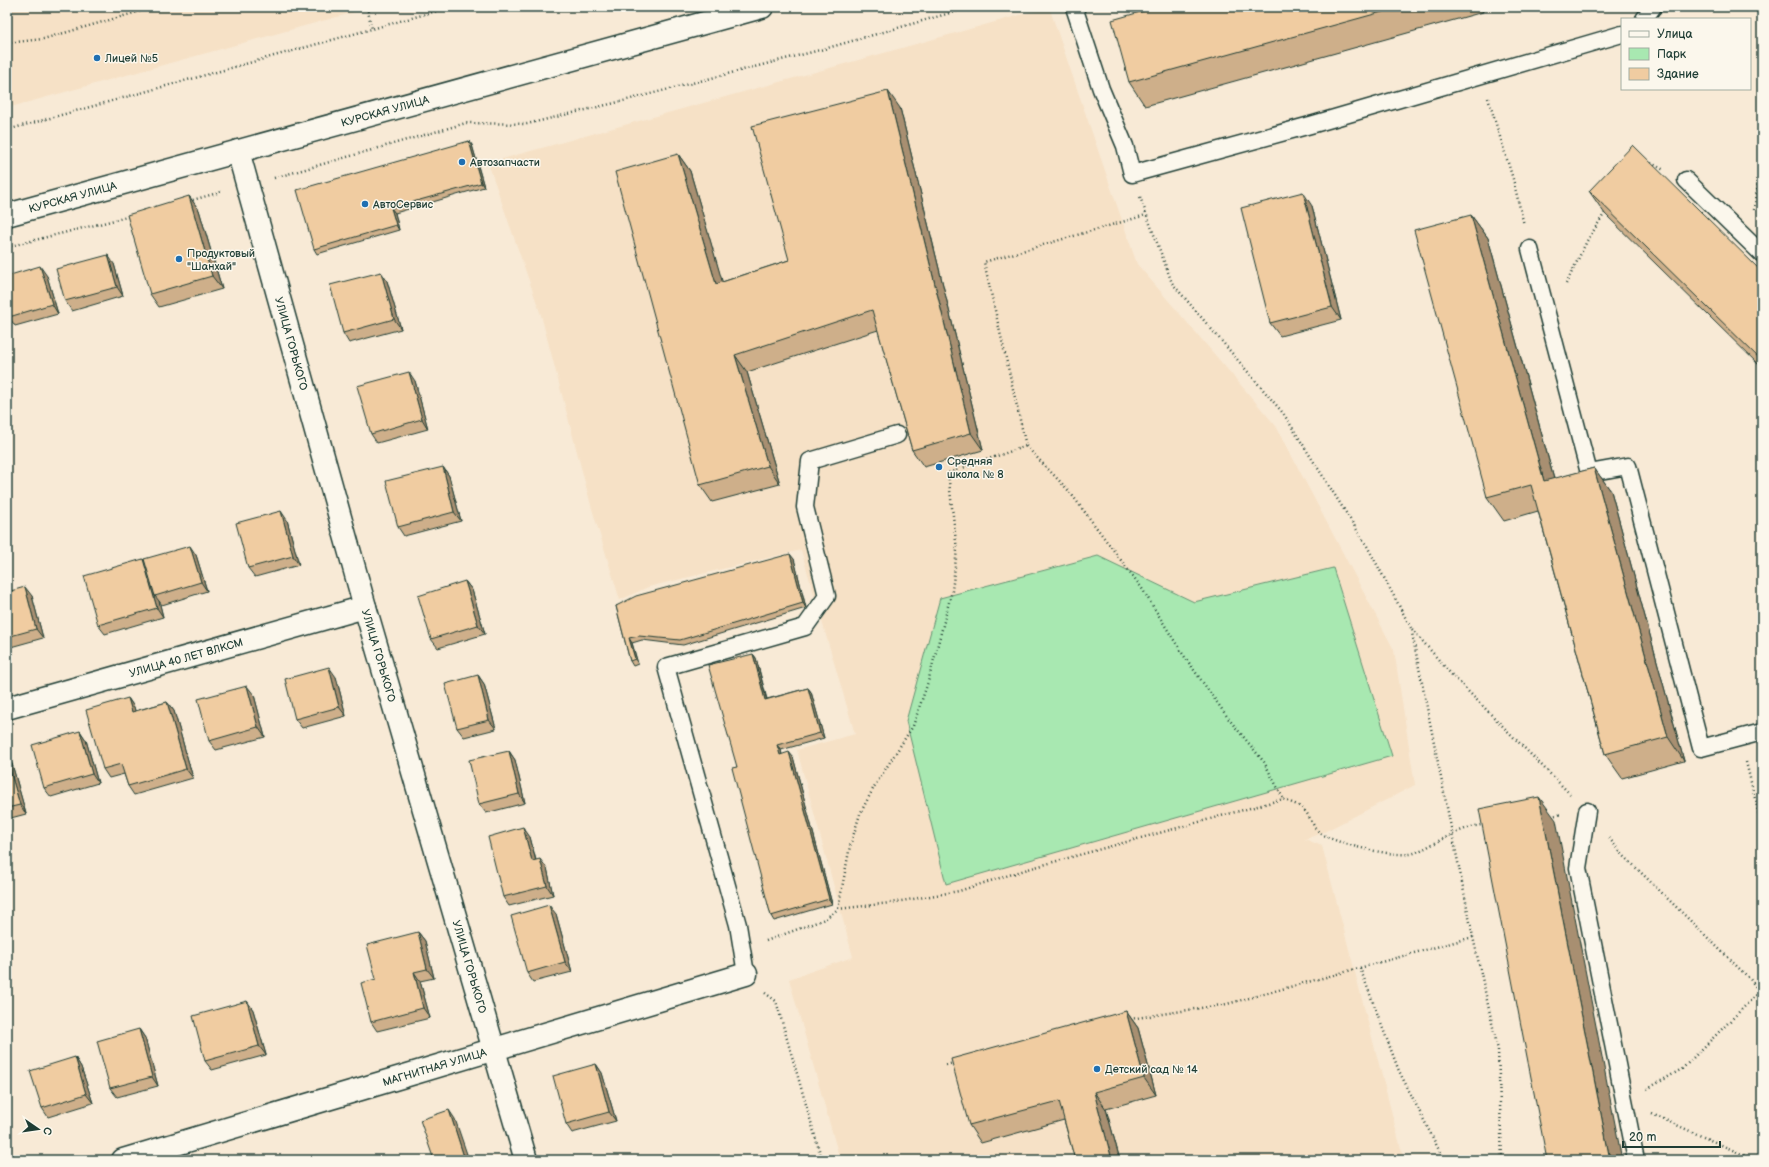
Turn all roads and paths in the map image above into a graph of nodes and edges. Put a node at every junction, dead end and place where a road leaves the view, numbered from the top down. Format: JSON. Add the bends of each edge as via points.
{"nodes":[{"id":1,"x":155,"y":7,"type":"edge"},
{"id":2,"x":367,"y":7,"type":"edge"},
{"id":3,"x":452,"y":7,"type":"edge"},
{"id":4,"x":762,"y":7,"type":"edge"},
{"id":5,"x":971,"y":7,"type":"edge"},
{"id":6,"x":1074,"y":7,"type":"edge"},
{"id":7,"x":1653,"y":7,"type":"edge"},
{"id":8,"x":1645,"y":18,"type":"edge"},
{"id":9,"x":372,"y":29,"type":"junction"},
{"id":10,"x":1621,"y":34,"type":"edge"},
{"id":11,"x":7,"y":43,"type":"edge"},
{"id":12,"x":1481,"y":75,"type":"junction"},
{"id":13,"x":7,"y":130,"type":"edge"},
{"id":14,"x":238,"y":150,"type":"junction"},
{"id":15,"x":1762,"y":159,"type":"edge"},
{"id":16,"x":1650,"y":163,"type":"edge"},
{"id":17,"x":1132,"y":174,"type":"junction"},
{"id":18,"x":1686,"y":180,"type":"joint"},
{"id":19,"x":247,"y":185,"type":"junction"},
{"id":20,"x":186,"y":201,"type":"edge"},
{"id":21,"x":1608,"y":207,"type":"edge"},
{"id":22,"x":7,"y":215,"type":"edge"},
{"id":23,"x":1146,"y":215,"type":"junction"},
{"id":24,"x":134,"y":216,"type":"edge"},
{"id":25,"x":1748,"y":241,"type":"junction"},
{"id":26,"x":7,"y":246,"type":"edge"},
{"id":27,"x":1530,"y":249,"type":"joint"},
{"id":28,"x":1762,"y":254,"type":"edge"},
{"id":29,"x":1549,"y":320,"type":"junction"},
{"id":30,"x":897,"y":435,"type":"dead end"},
{"id":31,"x":1026,"y":446,"type":"junction"},
{"id":32,"x":365,"y":607,"type":"junction"},
{"id":33,"x":7,"y":708,"type":"edge"},
{"id":34,"x":1762,"y":732,"type":"edge"},
{"id":35,"x":1741,"y":738,"type":"junction"},
{"id":36,"x":1283,"y":798,"type":"junction"},
{"id":37,"x":1587,"y":811,"type":"dead end"},
{"id":38,"x":1564,"y":814,"type":"dead end"},
{"id":39,"x":1550,"y":816,"type":"dead end"},
{"id":40,"x":1491,"y":825,"type":"edge"},
{"id":41,"x":1762,"y":827,"type":"edge"},
{"id":42,"x":838,"y":909,"type":"junction"},
{"id":43,"x":1473,"y":937,"type":"junction"},
{"id":44,"x":1360,"y":968,"type":"junction"},
{"id":45,"x":744,"y":975,"type":"junction"},
{"id":46,"x":1762,"y":989,"type":"edge"},
{"id":47,"x":1127,"y":1020,"type":"edge"},
{"id":48,"x":495,"y":1050,"type":"junction"},
{"id":49,"x":960,"y":1061,"type":"edge"},
{"id":50,"x":946,"y":1066,"type":"dead end"},
{"id":51,"x":1624,"y":1102,"type":"junction"},
{"id":52,"x":124,"y":1160,"type":"edge"},
{"id":53,"x":526,"y":1160,"type":"edge"},
{"id":54,"x":822,"y":1160,"type":"edge"},
{"id":55,"x":1444,"y":1160,"type":"edge"},
{"id":56,"x":1502,"y":1160,"type":"edge"},
{"id":57,"x":1636,"y":1160,"type":"edge"},
{"id":58,"x":1755,"y":1160,"type":"edge"}],
"edges":[{"from":1,"to":11,"type":"path","via":[[43,39]]},
{"from":2,"to":9,"type":"path"},
{"from":3,"to":9,"type":"path"},
{"from":4,"to":14,"type":"street","name":"КУРСКАЯ УЛИЦА"},
{"from":5,"to":19,"type":"path","via":[[719,77],[527,124],[466,123]]},
{"from":6,"to":17,"type":"lane","via":[[1101,89],[1125,146]]},
{"from":7,"to":8,"type":"lane"},
{"from":9,"to":13,"type":"path"},
{"from":10,"to":12,"type":"lane"},
{"from":12,"to":17,"type":"lane"},
{"from":12,"to":27,"type":"path","via":[[1513,179]]},
{"from":14,"to":19,"type":"street","name":"УЛИЦА ГОРЬКОГО"},
{"from":14,"to":22,"type":"street","name":"КУРСКАЯ УЛИЦА"},
{"from":15,"to":25,"type":"path"},
{"from":16,"to":18,"type":"path"},
{"from":17,"to":23,"type":"path"},
{"from":18,"to":25,"type":"lane"},
{"from":19,"to":20,"type":"path"},
{"from":19,"to":32,"type":"street","name":"УЛИЦА ГОРЬКОГО"},
{"from":21,"to":29,"type":"path","via":[[1587,241]]},
{"from":23,"to":31,"type":"path","via":[[984,262]]},
{"from":23,"to":43,"type":"path","via":[[1172,283],[1283,413],[1366,546],[1411,628]]},
{"from":24,"to":26,"type":"path"},
{"from":25,"to":28,"type":"lane"},
{"from":27,"to":29,"type":"lane"},
{"from":29,"to":35,"type":"lane","via":[[1589,473],[1628,466],[1702,748]]},
{"from":30,"to":45,"type":"lane","via":[[810,461],[804,507],[827,596],[805,627],[666,667],[738,925]]},
{"from":31,"to":36,"type":"path","via":[[1069,491],[1141,587],[1182,653],[1228,718],[1264,762]]},
{"from":31,"to":42,"type":"path","via":[[948,473],[957,550],[952,591],[928,682],[913,726],[860,814],[850,846]]},
{"from":32,"to":33,"type":"street","name":"УЛИЦА 40 ЛЕТ ВЛКСМ"},
{"from":32,"to":48,"type":"street","name":"УЛИЦА ГОРЬКОГО"},
{"from":34,"to":35,"type":"lane"},
{"from":35,"to":41,"type":"path"},
{"from":36,"to":40,"type":"path","via":[[1304,809],[1318,832],[1344,844],[1381,852],[1412,854],[1457,833],[1480,825]]},
{"from":36,"to":42,"type":"path","via":[[1028,869],[959,891]]},
{"from":37,"to":51,"type":"lane","via":[[1578,868]]},
{"from":38,"to":39,"type":"path"},
{"from":42,"to":45,"type":"path","via":[[825,919],[761,942]]},
{"from":43,"to":44,"type":"path"},
{"from":43,"to":56,"type":"path","via":[[1498,1050]]},
{"from":44,"to":47,"type":"path","via":[[1227,1004]]},
{"from":44,"to":55,"type":"path","via":[[1399,1071]]},
{"from":45,"to":48,"type":"street","name":"МАГНИТНАЯ УЛИЦА"},
{"from":45,"to":54,"type":"path","via":[[776,1001]]},
{"from":46,"to":51,"type":"path","via":[[1682,1069]]},
{"from":48,"to":52,"type":"street","name":"МАГНИТНАЯ УЛИЦА"},
{"from":48,"to":53,"type":"street","name":"УЛИЦА ГОРЬКОГО"},
{"from":49,"to":50,"type":"path"},
{"from":51,"to":57,"type":"lane"},
{"from":51,"to":58,"type":"path"}]}
